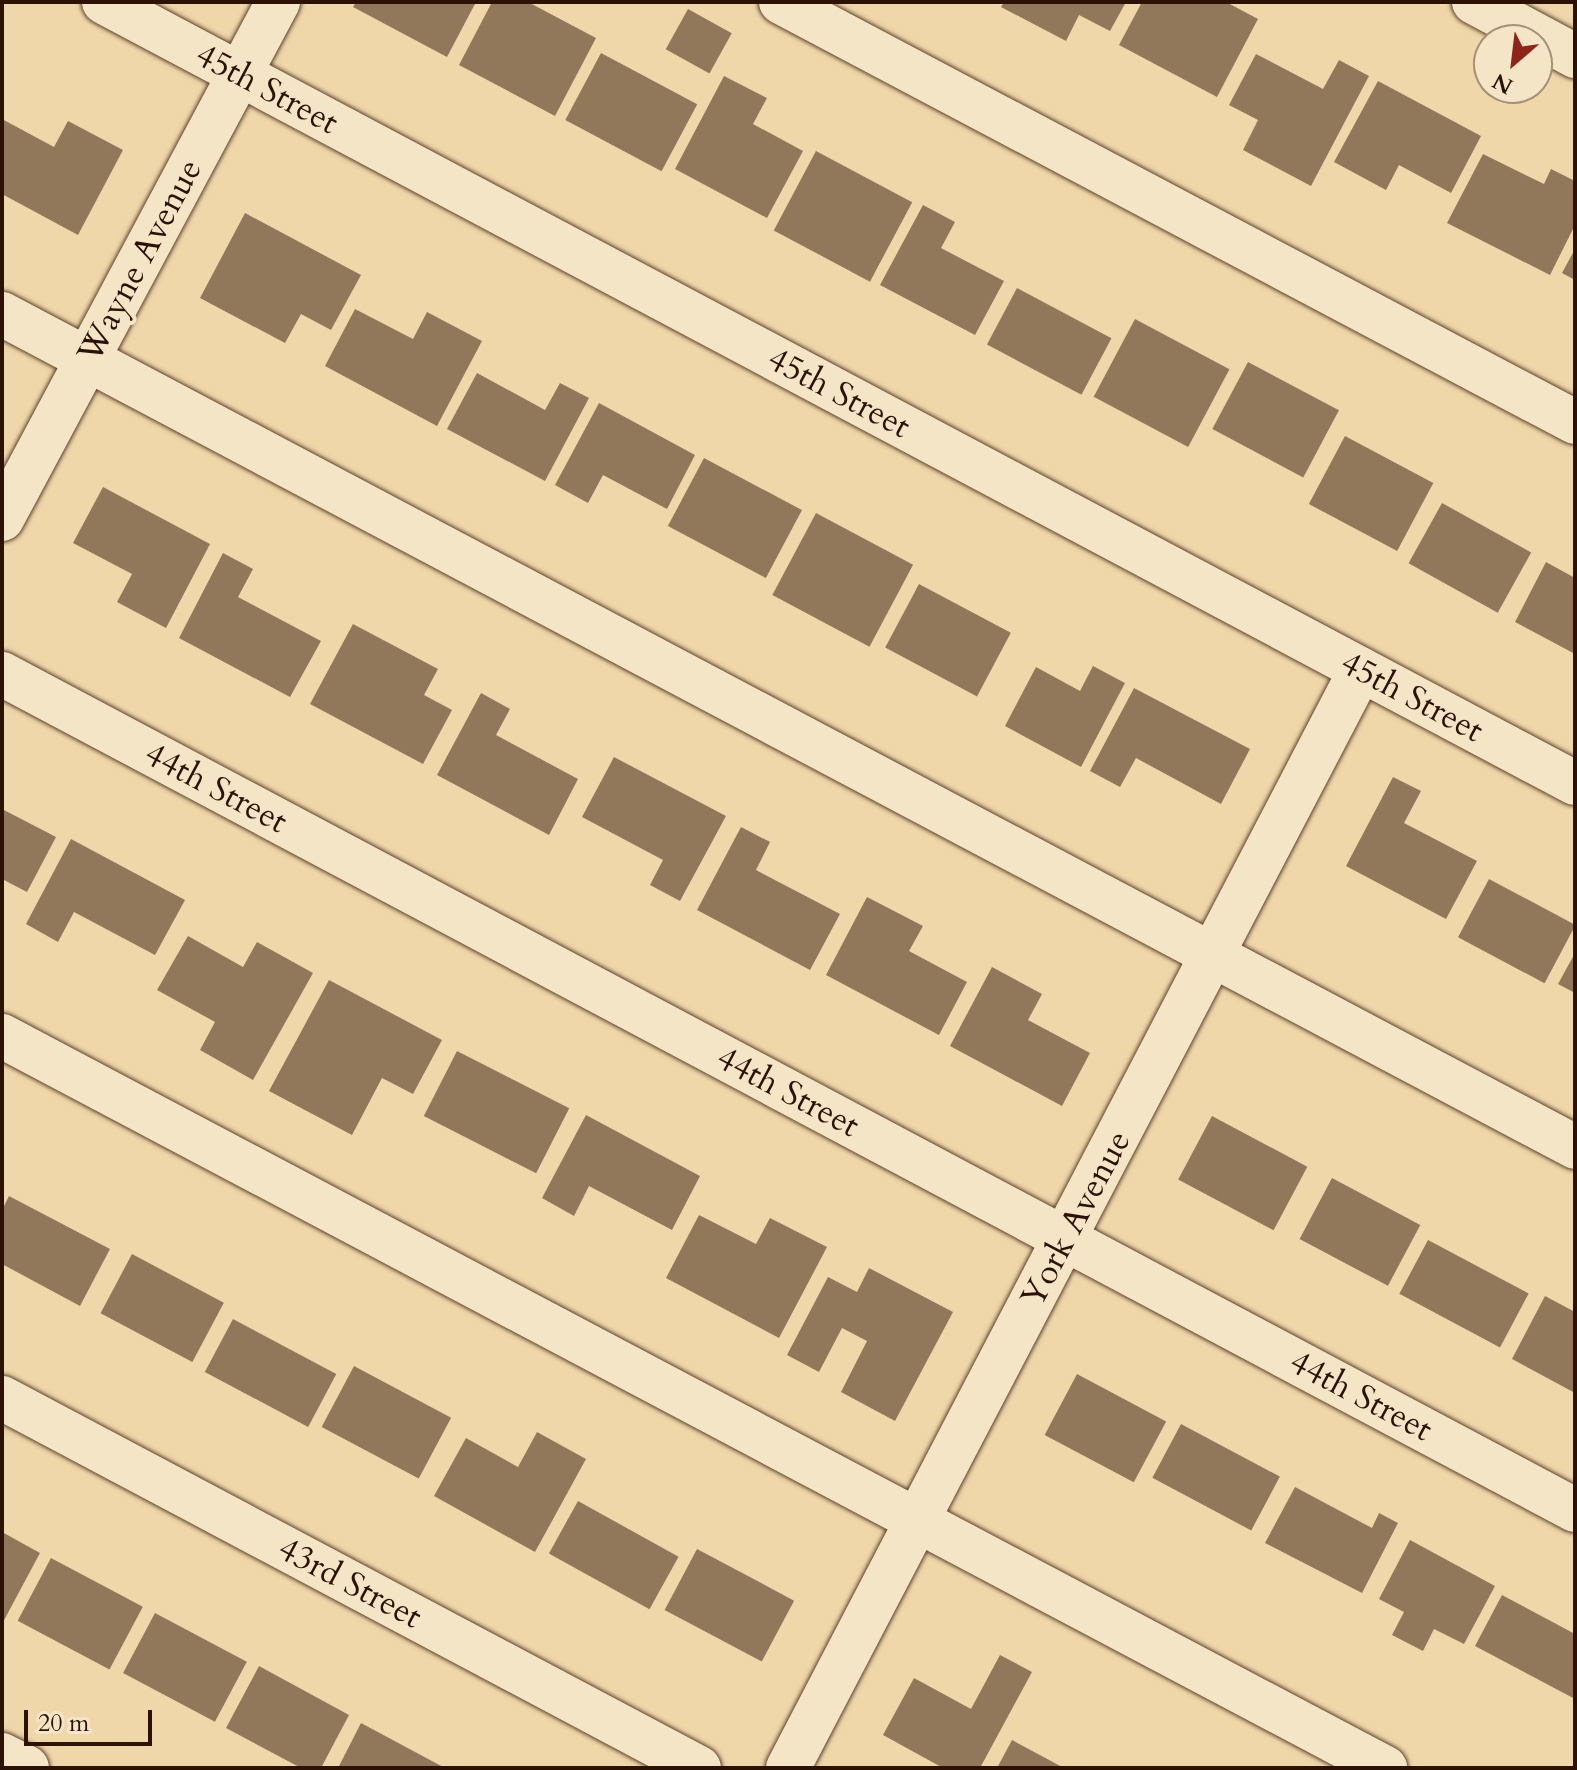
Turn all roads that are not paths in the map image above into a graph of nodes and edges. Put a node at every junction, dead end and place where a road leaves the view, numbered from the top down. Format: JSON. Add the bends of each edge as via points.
{"nodes":[{"id":1,"x":104,"y":2,"type":"edge"},
{"id":2,"x":278,"y":2,"type":"edge"},
{"id":3,"x":781,"y":2,"type":"edge"},
{"id":4,"x":1474,"y":2,"type":"edge"},
{"id":5,"x":1575,"y":56,"type":"edge"},
{"id":6,"x":240,"y":74,"type":"junction"},
{"id":7,"x":2,"y":314,"type":"edge"},
{"id":8,"x":87,"y":359,"type":"junction"},
{"id":9,"x":1575,"y":422,"type":"edge"},
{"id":10,"x":2,"y":519,"type":"edge"},
{"id":11,"x":1361,"y":669,"type":"junction"},
{"id":12,"x":2,"y":674,"type":"edge"},
{"id":13,"x":1575,"y":783,"type":"edge"},
{"id":14,"x":1214,"y":953,"type":"junction"},
{"id":15,"x":2,"y":1036,"type":"edge"},
{"id":16,"x":1575,"y":1147,"type":"edge"},
{"id":17,"x":1066,"y":1239,"type":"junction"},
{"id":18,"x":2,"y":1398,"type":"edge"},
{"id":19,"x":1575,"y":1510,"type":"edge"},
{"id":20,"x":917,"y":1521,"type":"junction"},
{"id":21,"x":2,"y":1755,"type":"edge"},
{"id":22,"x":27,"y":1768,"type":"edge"},
{"id":23,"x":699,"y":1768,"type":"edge"},
{"id":24,"x":788,"y":1768,"type":"edge"},
{"id":25,"x":1385,"y":1768,"type":"edge"}],
"edges":[{"from":1,"to":6,"type":"street","name":"45th Street"},
{"from":2,"to":6,"type":"street","name":"Wayne Avenue"},
{"from":3,"to":9,"type":"street"},
{"from":4,"to":5,"type":"street"},
{"from":6,"to":8,"type":"street","name":"Wayne Avenue"},
{"from":6,"to":11,"type":"street","name":"45th Street"},
{"from":7,"to":8,"type":"street"},
{"from":8,"to":10,"type":"street","name":"Wayne Avenue"},
{"from":8,"to":14,"type":"street"},
{"from":11,"to":13,"type":"street","name":"45th Street"},
{"from":11,"to":14,"type":"street","name":"York Avenue"},
{"from":12,"to":17,"type":"street","name":"44th Street"},
{"from":14,"to":16,"type":"street"},
{"from":14,"to":17,"type":"street","name":"York Avenue"},
{"from":15,"to":20,"type":"street"},
{"from":17,"to":19,"type":"street","name":"44th Street"},
{"from":17,"to":20,"type":"street","name":"York Avenue"},
{"from":18,"to":23,"type":"street","name":"43rd Street"},
{"from":20,"to":24,"type":"street","name":"York Avenue"},
{"from":20,"to":25,"type":"street"},
{"from":21,"to":22,"type":"street"}]}
